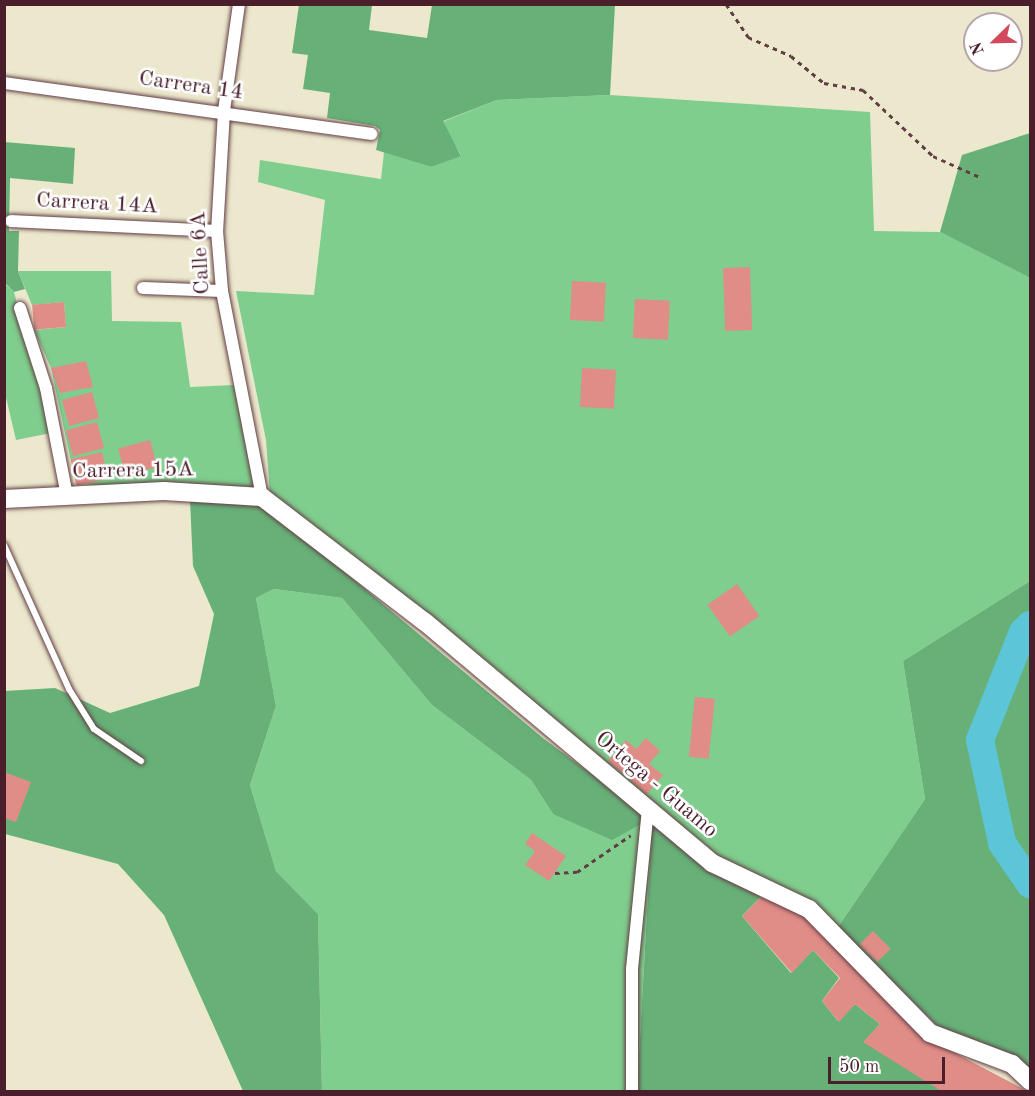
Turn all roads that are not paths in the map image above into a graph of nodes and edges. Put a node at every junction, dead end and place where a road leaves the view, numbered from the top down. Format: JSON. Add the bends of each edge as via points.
{"nodes":[{"id":1,"x":239,"y":4,"type":"edge"},
{"id":2,"x":4,"y":83,"type":"edge"},
{"id":3,"x":224,"y":111,"type":"junction"},
{"id":4,"x":371,"y":134,"type":"dead end"},
{"id":5,"x":11,"y":220,"type":"dead end"},
{"id":6,"x":217,"y":231,"type":"junction"},
{"id":7,"x":143,"y":288,"type":"dead end"},
{"id":8,"x":222,"y":291,"type":"junction"},
{"id":9,"x":20,"y":308,"type":"dead end"},
{"id":10,"x":67,"y":496,"type":"junction"},
{"id":11,"x":262,"y":497,"type":"junction"},
{"id":12,"x":4,"y":499,"type":"edge"},
{"id":13,"x":4,"y":544,"type":"edge"},
{"id":14,"x":141,"y":760,"type":"dead end"},
{"id":15,"x":648,"y":816,"type":"junction"},
{"id":16,"x":1030,"y":1081,"type":"edge"},
{"id":17,"x":632,"y":1092,"type":"edge"}],
"edges":[{"from":1,"to":3,"type":"street","name":"Calle 6A"},
{"from":2,"to":3,"type":"street","name":"Carrera 14"},
{"from":3,"to":4,"type":"street","name":"Carrera 14"},
{"from":3,"to":6,"type":"street","name":"Calle 6A"},
{"from":5,"to":6,"type":"street","name":"Carrera 14A"},
{"from":6,"to":8,"type":"street","name":"Calle 6A"},
{"from":7,"to":8,"type":"street"},
{"from":8,"to":11,"type":"street","name":"Calle 6A"},
{"from":9,"to":10,"type":"street","via":[[46,388]]},
{"from":10,"to":11,"type":"street","name":"Carrera 15A","via":[[164,491]]},
{"from":10,"to":12,"type":"street","name":"Carrera 15A"},
{"from":11,"to":15,"type":"street","name":"Ortega - Guamo","via":[[425,622]]},
{"from":13,"to":14,"type":"lane","via":[[69,689],[94,729]]},
{"from":15,"to":16,"type":"street","name":"Ortega - Guamo","via":[[722,870],[808,909],[930,1033],[1012,1064]]},
{"from":15,"to":17,"type":"street","via":[[632,969]]}]}
